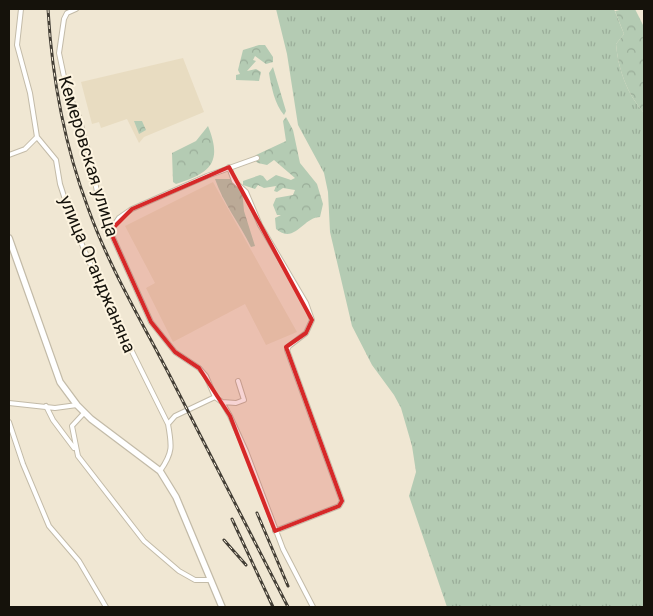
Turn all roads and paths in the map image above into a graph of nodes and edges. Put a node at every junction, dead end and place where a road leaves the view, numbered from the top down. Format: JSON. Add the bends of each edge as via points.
{"nodes":[{"id":1,"x":21,"y":9,"type":"edge"},
{"id":2,"x":75,"y":9,"type":"edge"},
{"id":3,"x":37,"y":137,"type":"junction"},
{"id":4,"x":9,"y":155,"type":"edge"},
{"id":5,"x":257,"y":158,"type":"dead end"},
{"id":6,"x":229,"y":167,"type":"junction"},
{"id":7,"x":110,"y":231,"type":"junction"},
{"id":8,"x":9,"y":238,"type":"edge"},
{"id":9,"x":238,"y":380,"type":"dead end"},
{"id":10,"x":214,"y":397,"type":"junction"},
{"id":11,"x":222,"y":402,"type":"junction"},
{"id":12,"x":9,"y":403,"type":"edge"},
{"id":13,"x":77,"y":405,"type":"junction"},
{"id":14,"x":46,"y":406,"type":"junction"},
{"id":15,"x":84,"y":413,"type":"junction"},
{"id":16,"x":9,"y":422,"type":"edge"},
{"id":17,"x":168,"y":424,"type":"junction"},
{"id":18,"x":75,"y":450,"type":"junction"},
{"id":19,"x":160,"y":471,"type":"junction"},
{"id":20,"x":275,"y":531,"type":"junction"},
{"id":21,"x":210,"y":580,"type":"junction"},
{"id":22,"x":106,"y":607,"type":"edge"},
{"id":23,"x":222,"y":607,"type":"edge"},
{"id":24,"x":313,"y":607,"type":"edge"}],
"edges":[{"from":1,"to":3,"type":"street","via":[[17,44]]},
{"from":2,"to":7,"type":"street","name":"Кемеровская улица","via":[[67,12],[64,18],[58,54]]},
{"from":3,"to":4,"type":"street","via":[[25,149]]},
{"from":3,"to":17,"type":"street","name":"улица Оганджаняна","via":[[56,160],[72,221],[101,289]]},
{"from":5,"to":6,"type":"street"},
{"from":6,"to":7,"type":"street","via":[[132,209],[119,218]]},
{"from":6,"to":20,"type":"street","via":[[234,181],[246,192],[260,225],[306,303],[312,320],[306,333],[287,350],[342,501],[339,506]]},
{"from":7,"to":10,"type":"street","name":"Кемеровская улица","via":[[152,322],[175,352],[206,376]]},
{"from":8,"to":13,"type":"street","via":[[60,382]]},
{"from":9,"to":11,"type":"street","via":[[244,400]]},
{"from":10,"to":11,"type":"street"},
{"from":10,"to":17,"type":"street","via":[[175,416]]},
{"from":11,"to":20,"type":"street","via":[[246,451]]},
{"from":12,"to":14,"type":"street"},
{"from":13,"to":14,"type":"street"},
{"from":13,"to":15,"type":"street"},
{"from":14,"to":18,"type":"street"},
{"from":15,"to":18,"type":"street","via":[[72,426]]},
{"from":15,"to":19,"type":"street"},
{"from":16,"to":22,"type":"street","via":[[49,526],[79,561]]},
{"from":17,"to":19,"type":"street","name":"улица Оганджаняна","via":[[172,444],[170,457]]},
{"from":18,"to":21,"type":"street","via":[[144,541],[179,571],[195,580]]},
{"from":19,"to":21,"type":"street","via":[[176,496]]},
{"from":20,"to":24,"type":"street"},
{"from":21,"to":23,"type":"street"}]}
